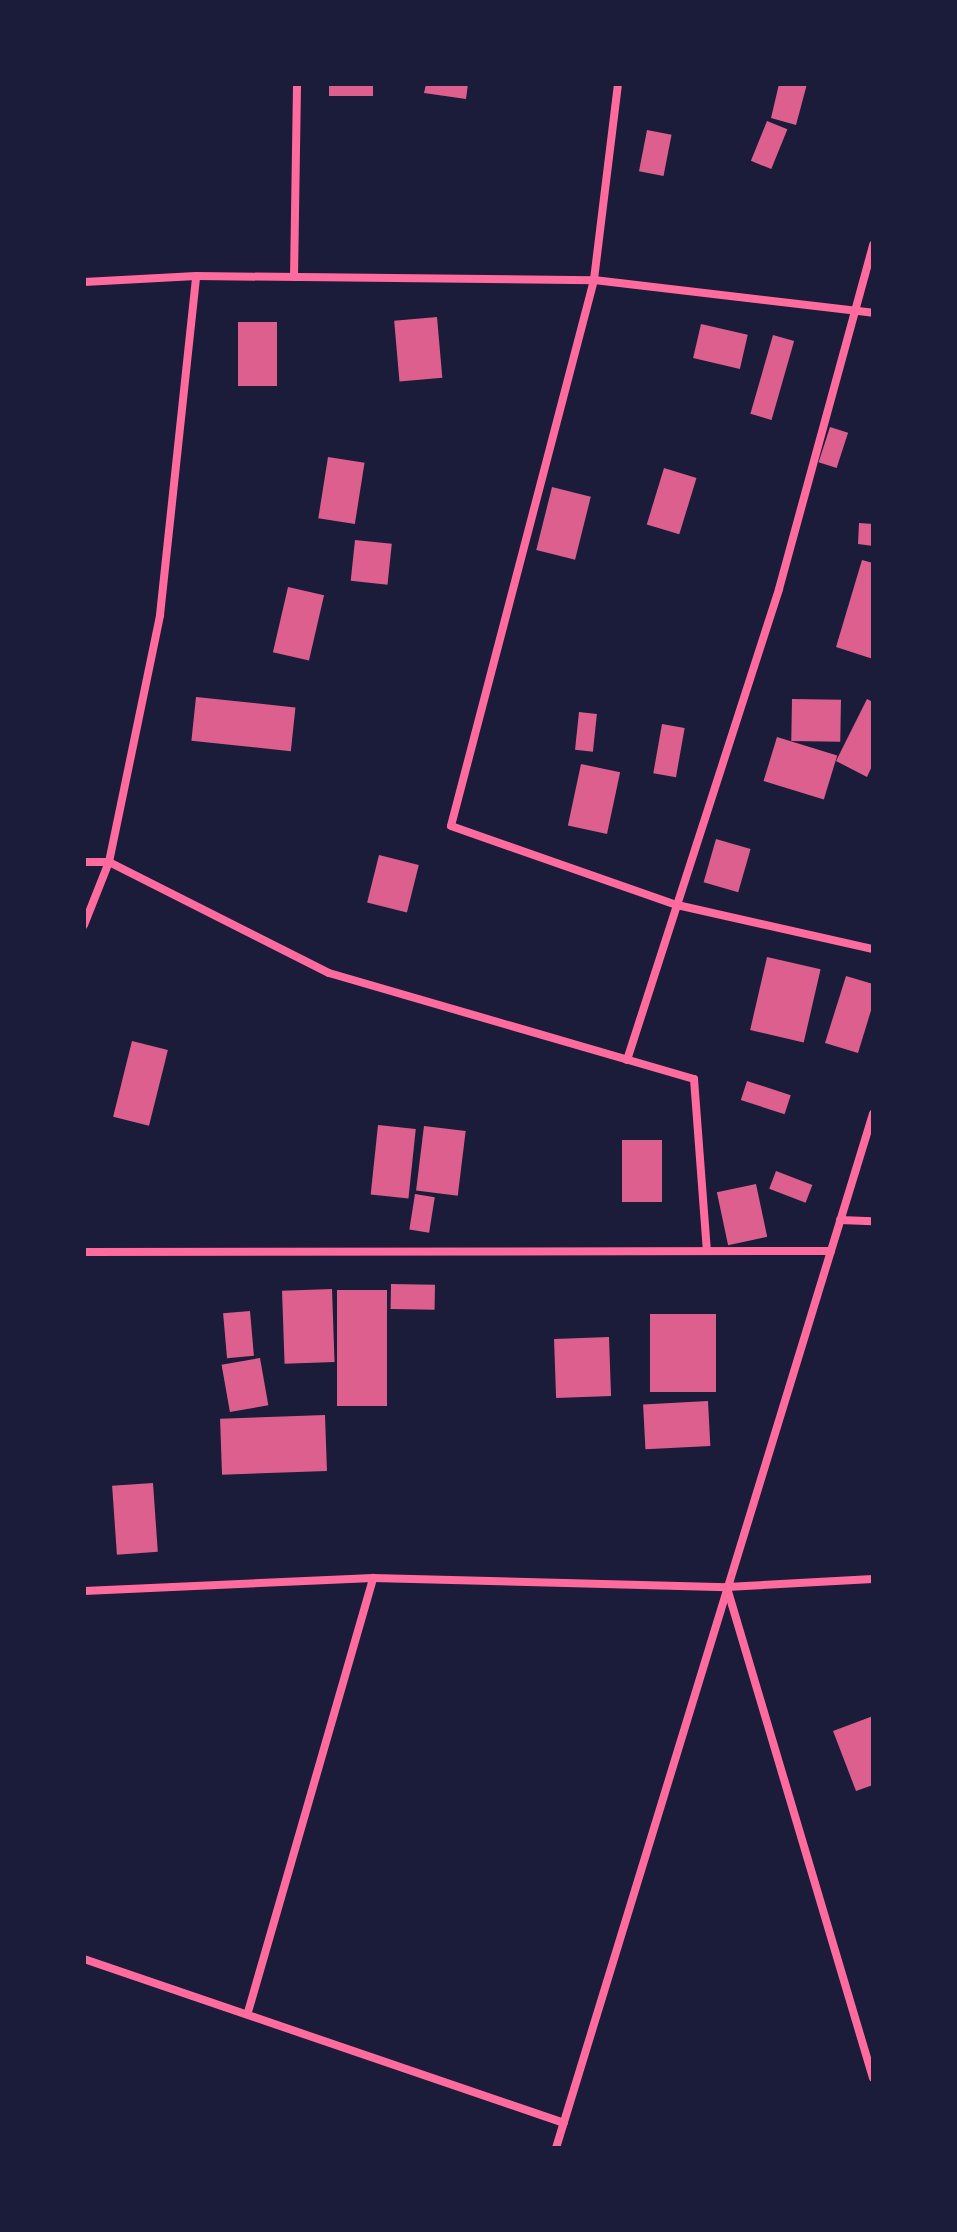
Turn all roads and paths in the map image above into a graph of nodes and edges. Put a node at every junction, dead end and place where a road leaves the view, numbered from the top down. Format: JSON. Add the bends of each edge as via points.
{"nodes":[{"id":1,"x":297,"y":84,"type":"edge"},
{"id":2,"x":618,"y":84,"type":"edge"},
{"id":3,"x":873,"y":245,"type":"edge"},
{"id":4,"x":196,"y":276,"type":"junction"},
{"id":5,"x":294,"y":277,"type":"junction"},
{"id":6,"x":594,"y":280,"type":"junction"},
{"id":7,"x":84,"y":282,"type":"edge"},
{"id":8,"x":853,"y":311,"type":"junction"},
{"id":9,"x":873,"y":313,"type":"edge"},
{"id":10,"x":84,"y":862,"type":"edge"},
{"id":11,"x":109,"y":862,"type":"junction"},
{"id":12,"x":677,"y":905,"type":"junction"},
{"id":13,"x":84,"y":925,"type":"edge"},
{"id":14,"x":873,"y":949,"type":"edge"},
{"id":15,"x":627,"y":1060,"type":"junction"},
{"id":16,"x":873,"y":1114,"type":"edge"},
{"id":17,"x":840,"y":1220,"type":"junction"},
{"id":18,"x":873,"y":1221,"type":"edge"},
{"id":19,"x":707,"y":1251,"type":"junction"},
{"id":20,"x":831,"y":1251,"type":"junction"},
{"id":21,"x":84,"y":1252,"type":"edge"},
{"id":22,"x":373,"y":1578,"type":"junction"},
{"id":23,"x":873,"y":1579,"type":"edge"},
{"id":24,"x":727,"y":1587,"type":"junction"},
{"id":25,"x":84,"y":1591,"type":"edge"},
{"id":26,"x":84,"y":1959,"type":"edge"},
{"id":27,"x":248,"y":2012,"type":"junction"},
{"id":28,"x":873,"y":2078,"type":"edge"},
{"id":29,"x":564,"y":2123,"type":"junction"},
{"id":30,"x":556,"y":2148,"type":"edge"}],
"edges":[{"from":1,"to":5,"type":"street"},
{"from":2,"to":6,"type":"street"},
{"from":3,"to":8,"type":"street"},
{"from":4,"to":5,"type":"street"},
{"from":4,"to":7,"type":"street"},
{"from":4,"to":11,"type":"street","via":[[160,615]]},
{"from":5,"to":6,"type":"street"},
{"from":6,"to":8,"type":"street"},
{"from":6,"to":12,"type":"street","via":[[451,826]]},
{"from":8,"to":9,"type":"street"},
{"from":8,"to":12,"type":"street","via":[[779,589]]},
{"from":10,"to":11,"type":"street"},
{"from":11,"to":13,"type":"street"},
{"from":11,"to":15,"type":"street","via":[[329,973]]},
{"from":12,"to":14,"type":"street"},
{"from":12,"to":15,"type":"street"},
{"from":15,"to":19,"type":"street","via":[[694,1079]]},
{"from":16,"to":17,"type":"street"},
{"from":17,"to":18,"type":"street"},
{"from":17,"to":20,"type":"street"},
{"from":19,"to":20,"type":"street"},
{"from":19,"to":21,"type":"street"},
{"from":20,"to":24,"type":"street"},
{"from":22,"to":24,"type":"street"},
{"from":22,"to":25,"type":"street"},
{"from":22,"to":27,"type":"street"},
{"from":23,"to":24,"type":"street"},
{"from":24,"to":28,"type":"street"},
{"from":24,"to":29,"type":"street"},
{"from":26,"to":27,"type":"street"},
{"from":27,"to":29,"type":"street"},
{"from":29,"to":30,"type":"street"}]}
